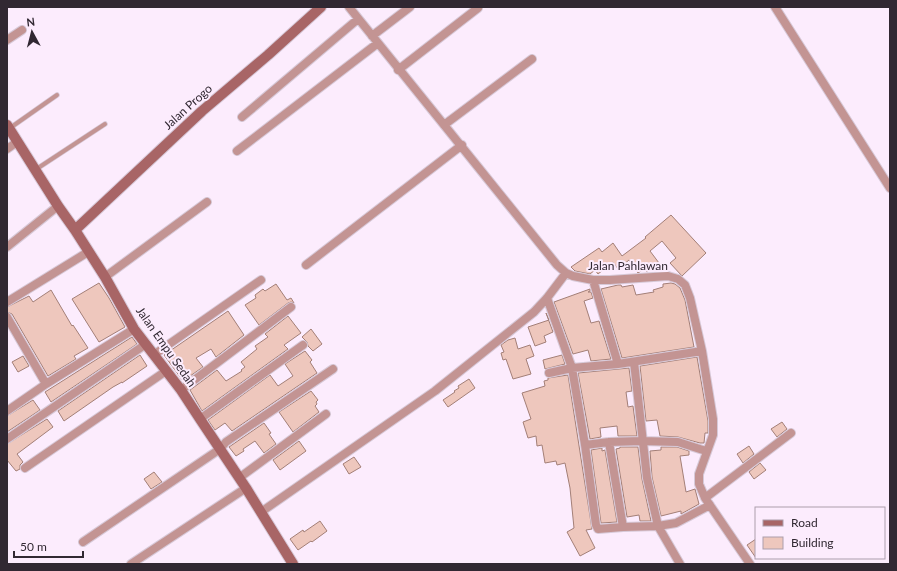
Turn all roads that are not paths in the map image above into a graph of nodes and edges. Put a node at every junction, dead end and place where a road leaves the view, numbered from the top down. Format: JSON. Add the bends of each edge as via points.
{"nodes":[{"id":1,"x":321,"y":7,"type":"edge"},
{"id":2,"x":349,"y":7,"type":"edge"},
{"id":3,"x":410,"y":7,"type":"edge"},
{"id":4,"x":775,"y":7,"type":"edge"},
{"id":5,"x":478,"y":8,"type":"edge"},
{"id":6,"x":358,"y":19,"type":"junction"},
{"id":7,"x":22,"y":30,"type":"dead end"},
{"id":8,"x":372,"y":36,"type":"junction"},
{"id":9,"x":7,"y":40,"type":"edge"},
{"id":10,"x":378,"y":43,"type":"junction"},
{"id":11,"x":532,"y":59,"type":"dead end"},
{"id":12,"x":398,"y":70,"type":"junction"},
{"id":13,"x":57,"y":95,"type":"dead end"},
{"id":14,"x":242,"y":117,"type":"dead end"},
{"id":15,"x":105,"y":124,"type":"dead end"},
{"id":16,"x":444,"y":125,"type":"junction"},
{"id":17,"x":8,"y":126,"type":"edge"},
{"id":18,"x":17,"y":142,"type":"junction"},
{"id":19,"x":462,"y":145,"type":"junction"},
{"id":20,"x":7,"y":149,"type":"edge"},
{"id":21,"x":237,"y":151,"type":"dead end"},
{"id":22,"x":35,"y":170,"type":"junction"},
{"id":23,"x":890,"y":188,"type":"edge"},
{"id":24,"x":207,"y":202,"type":"dead end"},
{"id":25,"x":58,"y":206,"type":"junction"},
{"id":26,"x":75,"y":230,"type":"junction"},
{"id":27,"x":7,"y":247,"type":"edge"},
{"id":28,"x":88,"y":252,"type":"junction"},
{"id":29,"x":306,"y":265,"type":"dead end"},
{"id":30,"x":566,"y":273,"type":"junction"},
{"id":31,"x":105,"y":277,"type":"junction"},
{"id":32,"x":261,"y":280,"type":"dead end"},
{"id":33,"x":594,"y":280,"type":"junction"},
{"id":34,"x":547,"y":298,"type":"junction"},
{"id":35,"x":7,"y":302,"type":"edge"},
{"id":36,"x":291,"y":307,"type":"dead end"},
{"id":37,"x":7,"y":317,"type":"edge"},
{"id":38,"x":134,"y":329,"type":"junction"},
{"id":39,"x":146,"y":344,"type":"junction"},
{"id":40,"x":303,"y":345,"type":"dead end"},
{"id":41,"x":702,"y":351,"type":"junction"},
{"id":42,"x":155,"y":354,"type":"junction"},
{"id":43,"x":634,"y":362,"type":"junction"},
{"id":44,"x":618,"y":364,"type":"junction"},
{"id":45,"x":333,"y":368,"type":"dead end"},
{"id":46,"x":572,"y":368,"type":"junction"},
{"id":47,"x":166,"y":371,"type":"junction"},
{"id":48,"x":549,"y":373,"type":"dead end"},
{"id":49,"x":46,"y":384,"type":"junction"},
{"id":50,"x":180,"y":390,"type":"junction"},
{"id":51,"x":7,"y":411,"type":"edge"},
{"id":52,"x":326,"y":414,"type":"dead end"},
{"id":53,"x":200,"y":419,"type":"junction"},
{"id":54,"x":791,"y":433,"type":"dead end"},
{"id":55,"x":7,"y":439,"type":"edge"},
{"id":56,"x":642,"y":441,"type":"junction"},
{"id":57,"x":609,"y":442,"type":"junction"},
{"id":58,"x":585,"y":445,"type":"junction"},
{"id":59,"x":220,"y":449,"type":"junction"},
{"id":60,"x":706,"y":451,"type":"junction"},
{"id":61,"x":25,"y":468,"type":"dead end"},
{"id":62,"x":239,"y":478,"type":"junction"},
{"id":63,"x":246,"y":488,"type":"junction"},
{"id":64,"x":708,"y":501,"type":"junction"},
{"id":65,"x":261,"y":512,"type":"junction"},
{"id":66,"x":658,"y":526,"type":"junction"},
{"id":67,"x":623,"y":527,"type":"junction"},
{"id":68,"x":83,"y":542,"type":"dead end"},
{"id":69,"x":131,"y":564,"type":"edge"},
{"id":70,"x":292,"y":564,"type":"edge"},
{"id":71,"x":680,"y":564,"type":"edge"},
{"id":72,"x":750,"y":564,"type":"edge"}],
"edges":[{"from":1,"to":26,"type":"street","name":"Jalan Progo","via":[[202,111]]},
{"from":2,"to":6,"type":"street","name":"Jalan Pahlawan"},
{"from":3,"to":8,"type":"street"},
{"from":4,"to":23,"type":"street"},
{"from":5,"to":12,"type":"street"},
{"from":6,"to":8,"type":"street","name":"Jalan Pahlawan"},
{"from":6,"to":14,"type":"street"},
{"from":7,"to":9,"type":"street"},
{"from":8,"to":10,"type":"street","name":"Jalan Pahlawan"},
{"from":10,"to":12,"type":"street","name":"Jalan Pahlawan"},
{"from":10,"to":21,"type":"street"},
{"from":11,"to":16,"type":"street"},
{"from":12,"to":16,"type":"street","name":"Jalan Pahlawan"},
{"from":13,"to":17,"type":"lane"},
{"from":15,"to":22,"type":"lane"},
{"from":16,"to":19,"type":"street","name":"Jalan Pahlawan"},
{"from":17,"to":18,"type":"street","name":"Jalan Empu Sedah"},
{"from":18,"to":20,"type":"street"},
{"from":18,"to":22,"type":"street","name":"Jalan Empu Sedah"},
{"from":19,"to":29,"type":"street"},
{"from":19,"to":30,"type":"street","name":"Jalan Pahlawan","via":[[556,265]]},
{"from":22,"to":25,"type":"street","name":"Jalan Empu Sedah"},
{"from":24,"to":31,"type":"street"},
{"from":25,"to":26,"type":"street","name":"Jalan Empu Sedah"},
{"from":25,"to":27,"type":"street"},
{"from":26,"to":28,"type":"street","name":"Jalan Empu Sedah"},
{"from":28,"to":31,"type":"street","name":"Jalan Empu Sedah"},
{"from":28,"to":35,"type":"street"},
{"from":30,"to":33,"type":"street","name":"Jalan Pahlawan"},
{"from":30,"to":34,"type":"street"},
{"from":31,"to":38,"type":"street","name":"Jalan Empu Sedah"},
{"from":32,"to":42,"type":"street"},
{"from":33,"to":41,"type":"street","name":"Jalan Pahlawan","via":[[668,276],[678,279],[687,290]]},
{"from":33,"to":44,"type":"street"},
{"from":34,"to":46,"type":"street"},
{"from":34,"to":65,"type":"street","via":[[534,312],[435,390]]},
{"from":36,"to":50,"type":"street"},
{"from":37,"to":49,"type":"street"},
{"from":38,"to":39,"type":"street","name":"Jalan Empu Sedah"},
{"from":38,"to":49,"type":"street"},
{"from":39,"to":42,"type":"street","name":"Jalan Empu Sedah"},
{"from":39,"to":55,"type":"street"},
{"from":40,"to":53,"type":"street"},
{"from":41,"to":43,"type":"street"},
{"from":41,"to":60,"type":"street","name":"Jalan Pahlawan","via":[[713,419],[713,435]]},
{"from":42,"to":47,"type":"street","name":"Jalan Empu Sedah"},
{"from":43,"to":44,"type":"street"},
{"from":43,"to":56,"type":"street"},
{"from":44,"to":46,"type":"street"},
{"from":45,"to":59,"type":"street","via":[[226,442]]},
{"from":46,"to":48,"type":"street"},
{"from":46,"to":58,"type":"street"},
{"from":47,"to":50,"type":"street","name":"Jalan Empu Sedah"},
{"from":47,"to":61,"type":"street"},
{"from":49,"to":51,"type":"street"},
{"from":50,"to":53,"type":"street","name":"Jalan Empu Sedah"},
{"from":52,"to":62,"type":"street"},
{"from":53,"to":59,"type":"street","name":"Jalan Empu Sedah"},
{"from":54,"to":64,"type":"street"},
{"from":56,"to":57,"type":"street"},
{"from":56,"to":60,"type":"street","via":[[678,442]]},
{"from":56,"to":66,"type":"street"},
{"from":57,"to":58,"type":"street"},
{"from":57,"to":67,"type":"street"},
{"from":58,"to":67,"type":"street","via":[[597,528],[600,530]]},
{"from":59,"to":62,"type":"street","name":"Jalan Empu Sedah"},
{"from":59,"to":68,"type":"street"},
{"from":60,"to":64,"type":"street","name":"Jalan Pahlawan","via":[[699,484]]},
{"from":62,"to":63,"type":"street","name":"Jalan Empu Sedah"},
{"from":63,"to":65,"type":"street","name":"Jalan Empu Sedah"},
{"from":63,"to":69,"type":"street"},
{"from":64,"to":66,"type":"street","via":[[676,523]]},
{"from":64,"to":72,"type":"street","name":"Jalan Pahlawan"},
{"from":65,"to":70,"type":"street","name":"Jalan Empu Sedah"},
{"from":66,"to":67,"type":"street"},
{"from":66,"to":71,"type":"street"}]}
